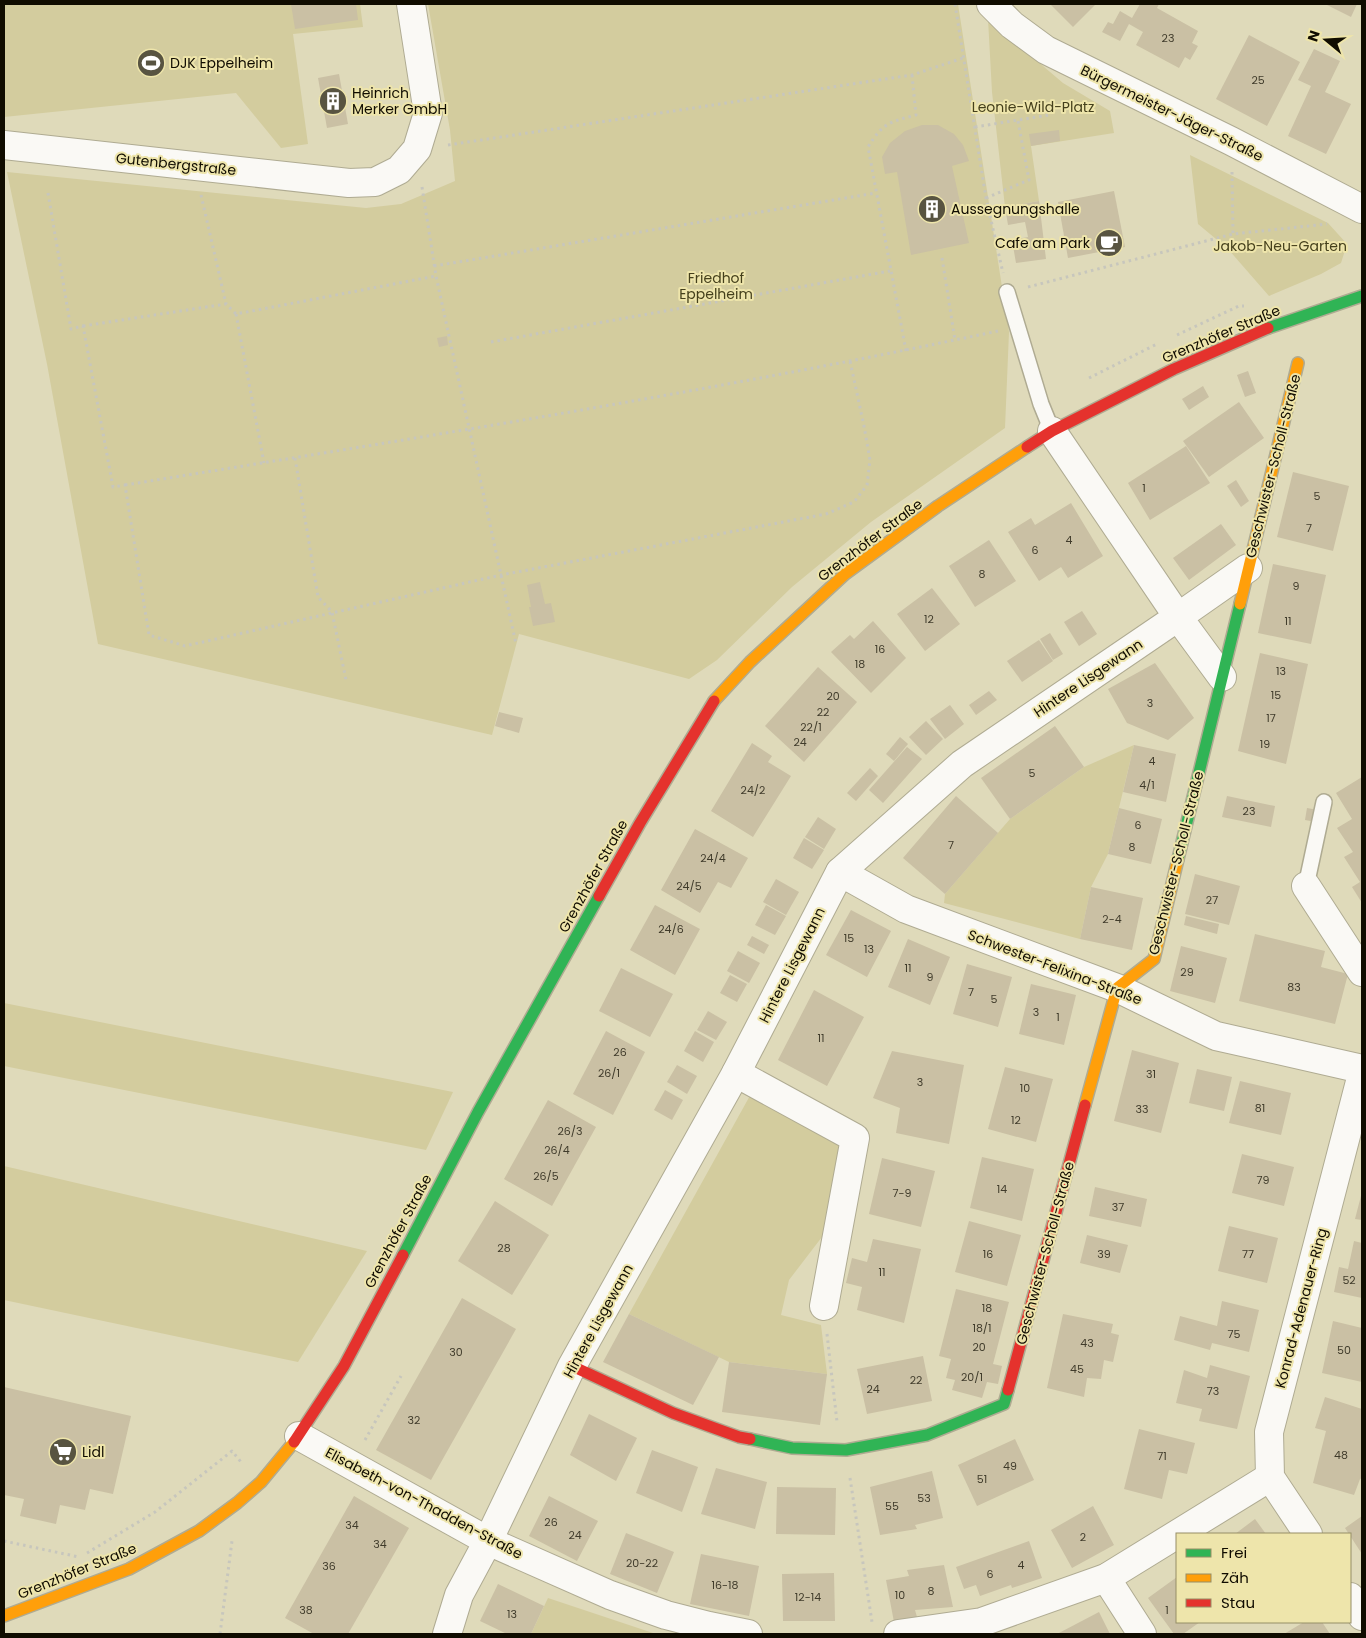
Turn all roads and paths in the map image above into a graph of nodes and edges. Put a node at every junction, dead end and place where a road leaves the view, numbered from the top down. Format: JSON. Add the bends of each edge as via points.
{"nodes":[{"id":1,"x":411,"y":4,"type":"edge"},
{"id":2,"x":955,"y":4,"type":"edge"},
{"id":3,"x":991,"y":4,"type":"edge"},
{"id":4,"x":963,"y":58,"type":"junction"},
{"id":5,"x":912,"y":75,"type":"junction"},
{"id":6,"x":1049,"y":115,"type":"dead end"},
{"id":7,"x":1018,"y":121,"type":"junction"},
{"id":8,"x":975,"y":127,"type":"junction"},
{"id":9,"x":1231,"y":141,"type":"junction"},
{"id":10,"x":4,"y":145,"type":"edge"},
{"id":11,"x":417,"y":149,"type":"junction"},
{"id":12,"x":48,"y":193,"type":"dead end"},
{"id":13,"x":876,"y":193,"type":"junction"},
{"id":14,"x":201,"y":194,"type":"dead end"},
{"id":15,"x":986,"y":198,"type":"junction"},
{"id":16,"x":1362,"y":209,"type":"edge"},
{"id":17,"x":1332,"y":223,"type":"dead end"},
{"id":18,"x":1233,"y":234,"type":"junction"},
{"id":19,"x":942,"y":258,"type":"dead end"},
{"id":20,"x":434,"y":266,"type":"junction"},
{"id":21,"x":890,"y":271,"type":"junction"},
{"id":22,"x":436,"y":276,"type":"junction"},
{"id":23,"x":1007,"y":292,"type":"junction"},
{"id":24,"x":1362,"y":296,"type":"edge"},
{"id":25,"x":226,"y":304,"type":"junction"},
{"id":26,"x":236,"y":314,"type":"junction"},
{"id":27,"x":83,"y":326,"type":"junction"},
{"id":28,"x":1017,"y":326,"type":"junction"},
{"id":29,"x":955,"y":340,"type":"junction"},
{"id":30,"x":491,"y":342,"type":"dead end"},
{"id":31,"x":906,"y":351,"type":"junction"},
{"id":32,"x":850,"y":361,"type":"junction"},
{"id":33,"x":1298,"y":363,"type":"dead end"},
{"id":34,"x":469,"y":430,"type":"junction"},
{"id":35,"x":1052,"y":432,"type":"junction"},
{"id":36,"x":294,"y":458,"type":"junction"},
{"id":37,"x":264,"y":463,"type":"junction"},
{"id":38,"x":125,"y":485,"type":"junction"},
{"id":39,"x":1248,"y":568,"type":"junction"},
{"id":40,"x":501,"y":575,"type":"junction"},
{"id":41,"x":332,"y":612,"type":"junction"},
{"id":42,"x":1178,"y":617,"type":"junction"},
{"id":43,"x":516,"y":644,"type":"dead end"},
{"id":44,"x":1222,"y":677,"type":"junction"},
{"id":45,"x":346,"y":680,"type":"dead end"},
{"id":46,"x":1324,"y":802,"type":"dead end"},
{"id":47,"x":840,"y":872,"type":"junction"},
{"id":48,"x":1306,"y":886,"type":"joint"},
{"id":49,"x":1362,"y":972,"type":"edge"},
{"id":50,"x":1118,"y":988,"type":"junction"},
{"id":51,"x":1362,"y":1069,"type":"edge"},
{"id":52,"x":736,"y":1073,"type":"junction"},
{"id":53,"x":1362,"y":1074,"type":"edge"},
{"id":54,"x":824,"y":1306,"type":"dead end"},
{"id":55,"x":572,"y":1366,"type":"junction"},
{"id":56,"x":401,"y":1376,"type":"dead end"},
{"id":57,"x":299,"y":1436,"type":"junction"},
{"id":58,"x":351,"y":1465,"type":"junction"},
{"id":59,"x":1270,"y":1477,"type":"junction"},
{"id":60,"x":260,"y":1482,"type":"junction"},
{"id":61,"x":237,"y":1503,"type":"junction"},
{"id":62,"x":1179,"y":1533,"type":"edge"},
{"id":63,"x":1307,"y":1533,"type":"edge"},
{"id":64,"x":1176,"y":1535,"type":"edge"},
{"id":65,"x":488,"y":1540,"type":"junction"},
{"id":66,"x":4,"y":1541,"type":"edge"},
{"id":67,"x":1106,"y":1578,"type":"junction"},
{"id":68,"x":1351,"y":1599,"type":"edge"},
{"id":69,"x":4,"y":1616,"type":"edge"},
{"id":70,"x":1362,"y":1616,"type":"edge"},
{"id":71,"x":220,"y":1634,"type":"edge"},
{"id":72,"x":447,"y":1634,"type":"edge"},
{"id":73,"x":748,"y":1634,"type":"edge"},
{"id":74,"x":898,"y":1634,"type":"edge"},
{"id":75,"x":1142,"y":1634,"type":"edge"}],
"edges":[{"from":1,"to":11,"type":"street","via":[[428,114]]},
{"from":2,"to":4,"type":"path"},
{"from":3,"to":9,"type":"street","name":"Bürgermeister-Jäger-Straße","via":[[1012,26],[1046,50]]},
{"from":4,"to":5,"type":"path"},
{"from":4,"to":8,"type":"path"},
{"from":5,"to":11,"type":"path"},
{"from":5,"to":13,"type":"path","via":[[916,116],[893,121],[878,131],[868,147]]},
{"from":6,"to":7,"type":"path"},
{"from":7,"to":8,"type":"path"},
{"from":7,"to":15,"type":"path","via":[[1029,180]]},
{"from":8,"to":15,"type":"path"},
{"from":9,"to":16,"type":"street","name":"Bürgermeister-Jäger-Straße"},
{"from":9,"to":18,"type":"path"},
{"from":10,"to":11,"type":"street","name":"Gutenbergstraße","via":[[349,183],[375,182],[399,170]]},
{"from":11,"to":20,"type":"path"},
{"from":12,"to":27,"type":"path","via":[[71,329]]},
{"from":13,"to":20,"type":"path"},
{"from":13,"to":21,"type":"path"},
{"from":14,"to":25,"type":"path"},
{"from":15,"to":23,"type":"path"},
{"from":17,"to":18,"type":"path"},
{"from":18,"to":23,"type":"path"},
{"from":19,"to":29,"type":"path"},
{"from":20,"to":22,"type":"path"},
{"from":21,"to":30,"type":"path"},
{"from":21,"to":31,"type":"path"},
{"from":22,"to":26,"type":"path"},
{"from":22,"to":34,"type":"path"},
{"from":23,"to":28,"type":"lane"},
{"from":24,"to":35,"type":"street","name":"Grenzhöfer Straße","via":[[1274,325],[1174,370]]},
{"from":25,"to":26,"type":"path"},
{"from":25,"to":27,"type":"path"},
{"from":26,"to":37,"type":"path"},
{"from":27,"to":38,"type":"path","via":[[113,487]]},
{"from":28,"to":29,"type":"path"},
{"from":28,"to":35,"type":"lane"},
{"from":29,"to":31,"type":"path"},
{"from":31,"to":32,"type":"path"},
{"from":32,"to":34,"type":"path"},
{"from":32,"to":40,"type":"path","via":[[870,460],[867,485],[854,502],[826,514]]},
{"from":33,"to":39,"type":"street","name":"Geschwister-Scholl-Straße"},
{"from":34,"to":36,"type":"path"},
{"from":34,"to":40,"type":"path"},
{"from":35,"to":42,"type":"street"},
{"from":35,"to":57,"type":"street","name":"Grenzhöfer Straße","via":[[938,506],[845,574],[750,662],[714,701],[640,822],[537,1005],[344,1366]]},
{"from":36,"to":37,"type":"path"},
{"from":36,"to":41,"type":"path","via":[[318,597]]},
{"from":37,"to":38,"type":"path"},
{"from":38,"to":41,"type":"path","via":[[149,635],[185,646]]},
{"from":39,"to":42,"type":"street","name":"Geschwister-Scholl-Straße"},
{"from":39,"to":44,"type":"street","name":"Geschwister-Scholl-Straße"},
{"from":40,"to":41,"type":"path"},
{"from":40,"to":43,"type":"path"},
{"from":41,"to":45,"type":"path"},
{"from":42,"to":44,"type":"street"},
{"from":42,"to":47,"type":"street","name":"Hintere Lisgewann","via":[[962,764]]},
{"from":44,"to":50,"type":"street","name":"Geschwister-Scholl-Straße","via":[[1154,959]]},
{"from":46,"to":48,"type":"lane"},
{"from":47,"to":50,"type":"street","name":"Schwester-Felixina-Straße","via":[[906,910]]},
{"from":47,"to":52,"type":"street","name":"Hintere Lisgewann"},
{"from":48,"to":49,"type":"street"},
{"from":50,"to":51,"type":"street","name":"Schwester-Felixina-Straße","via":[[1216,1036]]},
{"from":50,"to":55,"type":"street","name":"Geschwister-Scholl-Straße","via":[[1004,1404],[927,1435],[846,1450],[792,1448],[740,1437],[673,1413]]},
{"from":52,"to":54,"type":"street","via":[[855,1138]]},
{"from":52,"to":55,"type":"street","name":"Hintere Lisgewann"},
{"from":53,"to":59,"type":"street","name":"Konrad-Adenauer-Ring","via":[[1269,1432]]},
{"from":55,"to":65,"type":"street","name":"Hintere Lisgewann"},
{"from":56,"to":58,"type":"path"},
{"from":57,"to":58,"type":"street","name":"Elisabeth-von-Thadden-Straße"},
{"from":57,"to":60,"type":"street","name":"Grenzhöfer Straße"},
{"from":58,"to":65,"type":"street","name":"Elisabeth-von-Thadden-Straße"},
{"from":59,"to":62,"type":"street"},
{"from":59,"to":63,"type":"street"},
{"from":60,"to":61,"type":"street","name":"Grenzhöfer Straße"},
{"from":60,"to":66,"type":"path","via":[[232,1451],[155,1512],[79,1558]]},
{"from":61,"to":69,"type":"street","name":"Grenzhöfer Straße","via":[[199,1531],[129,1569]]},
{"from":61,"to":71,"type":"path"},
{"from":64,"to":67,"type":"street"},
{"from":65,"to":72,"type":"street","name":"Hintere Lisgewann","via":[[459,1595]]},
{"from":65,"to":73,"type":"street","name":"Elisabeth-von-Thadden-Straße","via":[[610,1595],[666,1615]]},
{"from":67,"to":74,"type":"street","via":[[982,1622]]},
{"from":67,"to":75,"type":"street"},
{"from":68,"to":70,"type":"street"}]}
